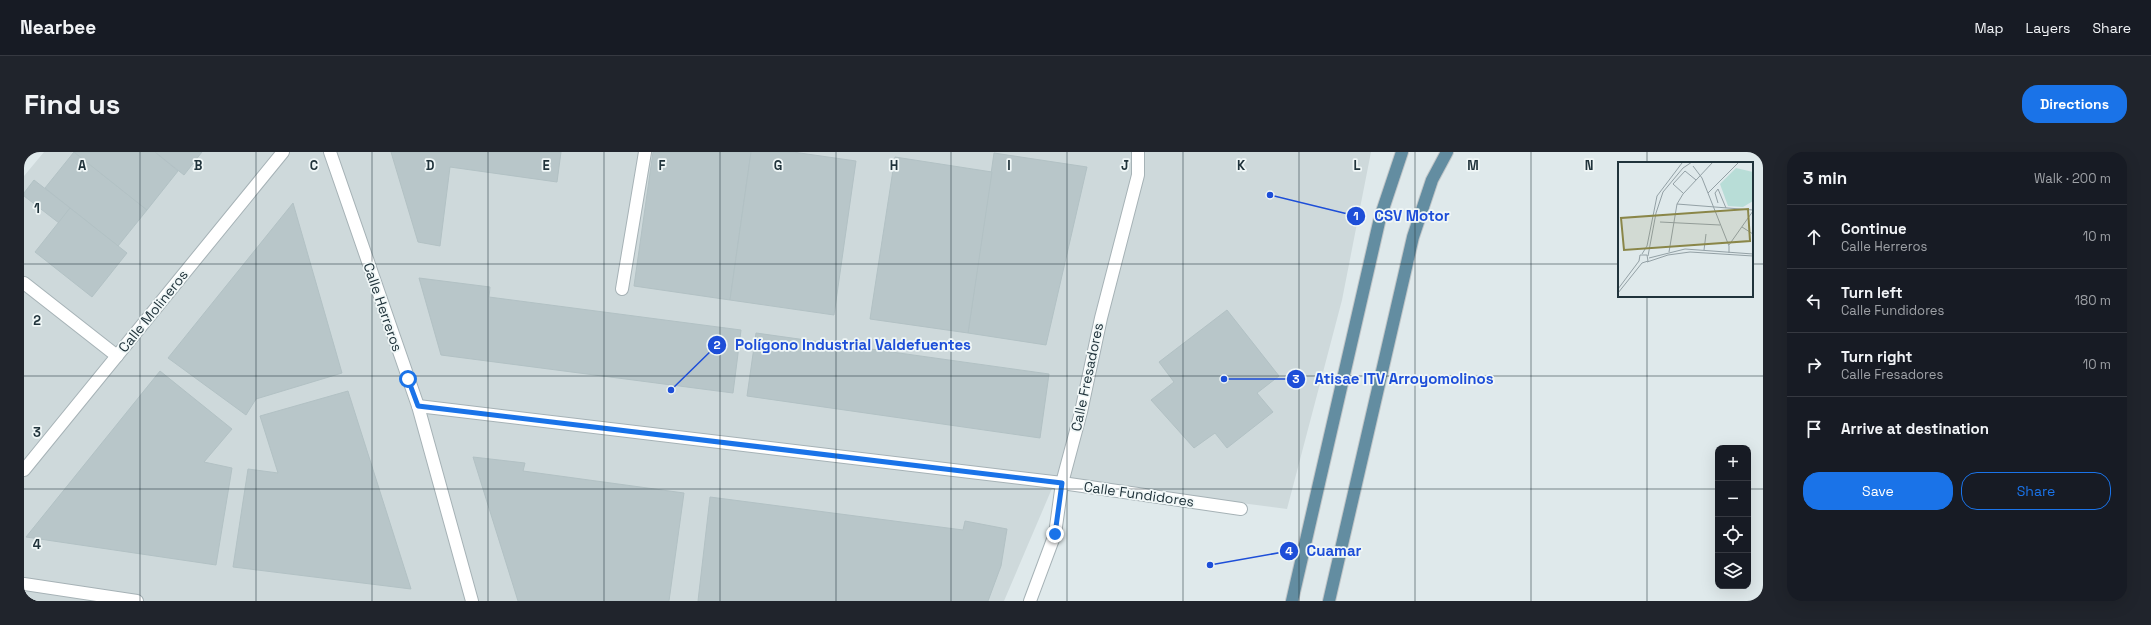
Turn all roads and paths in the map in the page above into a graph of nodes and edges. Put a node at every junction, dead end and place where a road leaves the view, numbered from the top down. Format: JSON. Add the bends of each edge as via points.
{"nodes":[{"id":1,"x":283,"y":152,"type":"edge"},
{"id":2,"x":330,"y":152,"type":"edge"},
{"id":3,"x":645,"y":152,"type":"edge"},
{"id":4,"x":1138,"y":152,"type":"edge"},
{"id":5,"x":1402,"y":152,"type":"edge"},
{"id":6,"x":1447,"y":152,"type":"edge"},
{"id":7,"x":24,"y":283,"type":"edge"},
{"id":8,"x":622,"y":288,"type":"dead end"},
{"id":9,"x":117,"y":356,"type":"junction"},
{"id":10,"x":418,"y":406,"type":"junction"},
{"id":11,"x":24,"y":470,"type":"edge"},
{"id":12,"x":1062,"y":483,"type":"junction"},
{"id":13,"x":1241,"y":509,"type":"dead end"},
{"id":14,"x":24,"y":584,"type":"edge"},
{"id":15,"x":137,"y":601,"type":"edge"},
{"id":16,"x":472,"y":601,"type":"edge"},
{"id":17,"x":1030,"y":601,"type":"edge"},
{"id":18,"x":1292,"y":601,"type":"edge"},
{"id":19,"x":1329,"y":601,"type":"edge"}],
"edges":[{"from":1,"to":9,"type":"street","name":"Calle Molineros"},
{"from":2,"to":10,"type":"street","name":"Calle Herreros"},
{"from":3,"to":8,"type":"street"},
{"from":4,"to":12,"type":"street","name":"Calle Fresadores","via":[[1138,175],[1100,318],[1081,412]]},
{"from":5,"to":18,"type":"main road","via":[[1380,218]]},
{"from":6,"to":19,"type":"main road","via":[[1432,180],[1413,237]]},
{"from":7,"to":9,"type":"street"},
{"from":9,"to":11,"type":"street","name":"Calle Molineros"},
{"from":10,"to":12,"type":"street","name":"Calle Fundidores"},
{"from":10,"to":16,"type":"street","name":"Calle Herreros"},
{"from":12,"to":13,"type":"street","name":"Calle Fundidores"},
{"from":12,"to":17,"type":"street","name":"Calle Fresadores","via":[[1055,534]]},
{"from":14,"to":15,"type":"street"}]}
